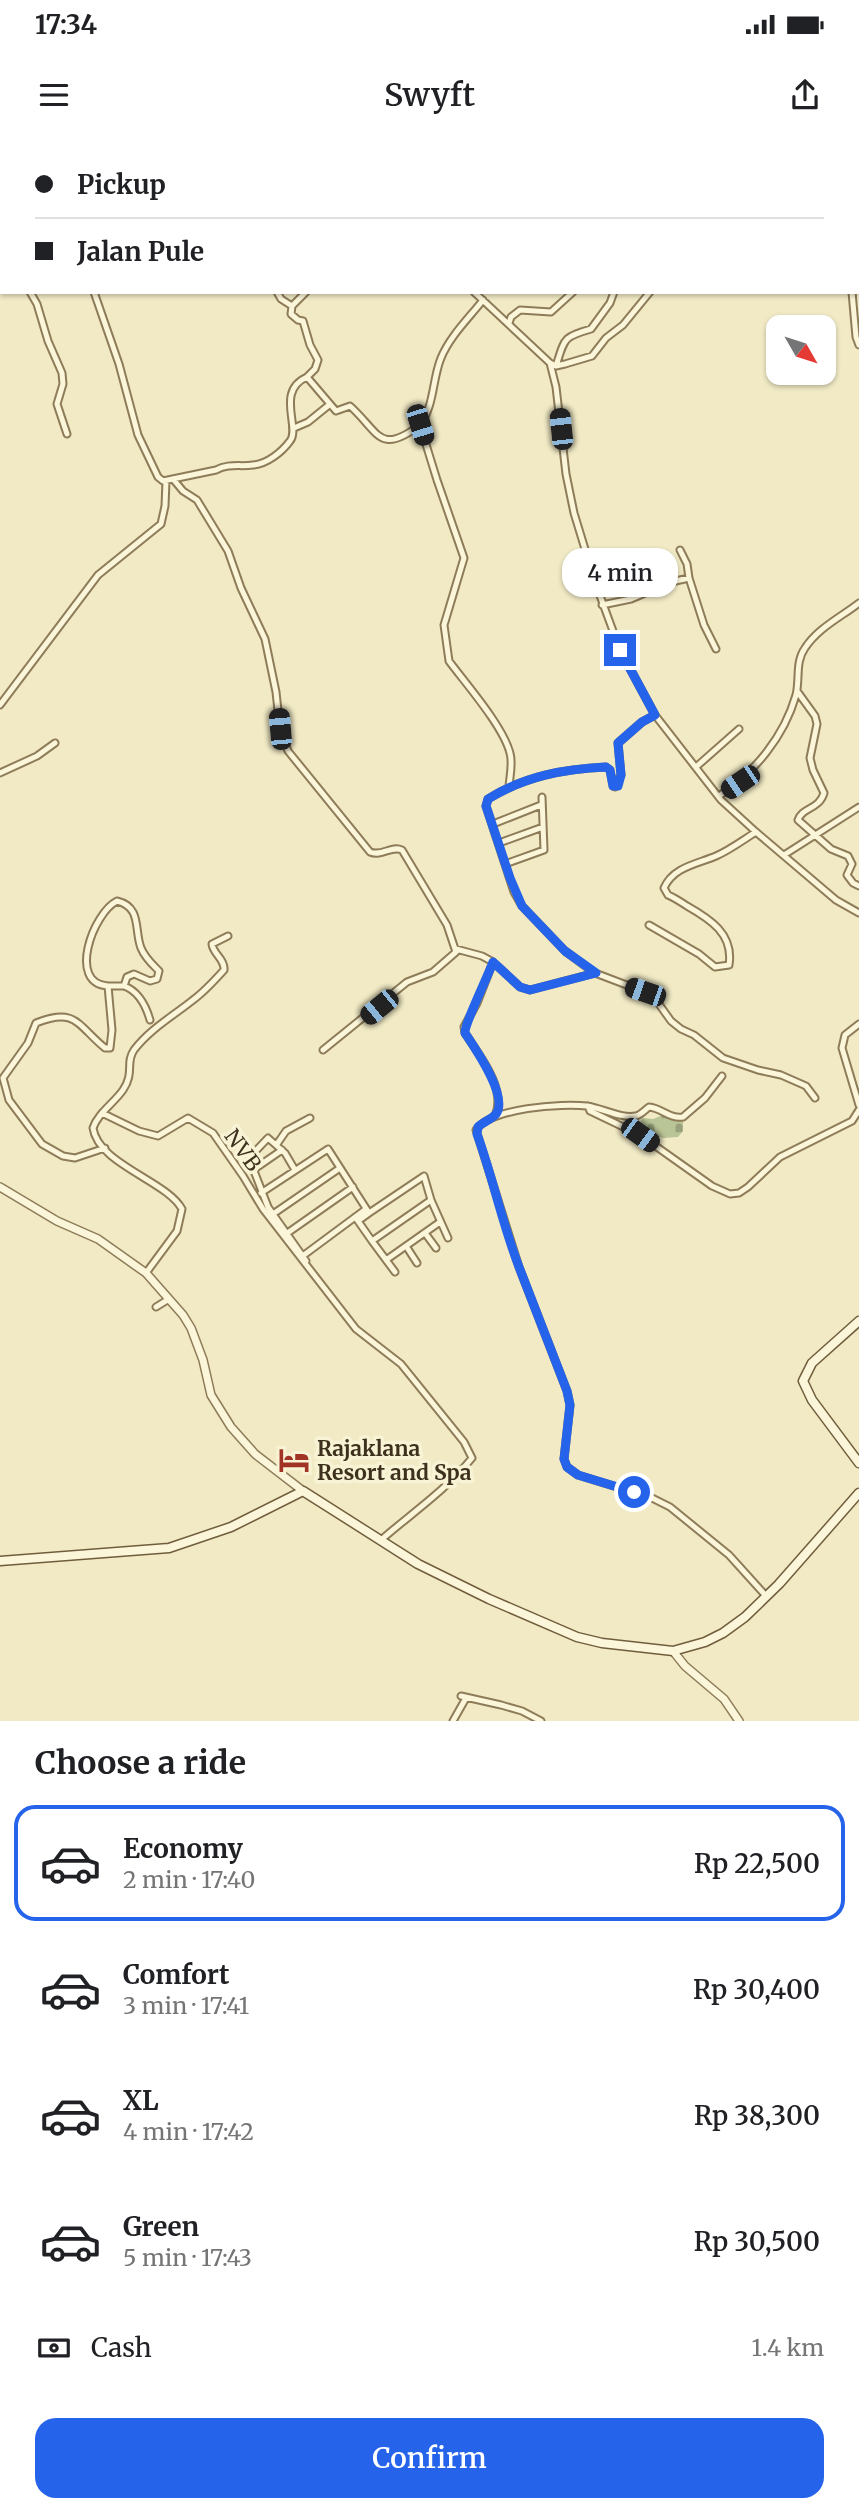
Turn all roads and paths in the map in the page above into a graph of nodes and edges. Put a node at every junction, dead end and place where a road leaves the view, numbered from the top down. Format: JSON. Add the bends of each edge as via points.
{"nodes":[{"id":1,"x":31,"y":294,"type":"edge"},
{"id":2,"x":95,"y":294,"type":"edge"},
{"id":3,"x":278,"y":294,"type":"edge"},
{"id":4,"x":304,"y":294,"type":"edge"},
{"id":5,"x":476,"y":294,"type":"edge"},
{"id":6,"x":571,"y":294,"type":"edge"},
{"id":7,"x":613,"y":294,"type":"edge"},
{"id":8,"x":648,"y":294,"type":"edge"},
{"id":9,"x":852,"y":294,"type":"edge"},
{"id":10,"x":483,"y":300,"type":"junction"},
{"id":11,"x":292,"y":306,"type":"junction"},
{"id":12,"x":509,"y":323,"type":"junction"},
{"id":13,"x":859,"y":345,"type":"edge"},
{"id":14,"x":553,"y":364,"type":"junction"},
{"id":15,"x":307,"y":377,"type":"junction"},
{"id":16,"x":329,"y":405,"type":"junction"},
{"id":17,"x":420,"y":425,"type":"junction"},
{"id":18,"x":294,"y":428,"type":"junction"},
{"id":19,"x":67,"y":434,"type":"dead end"},
{"id":20,"x":173,"y":479,"type":"junction"},
{"id":21,"x":166,"y":481,"type":"junction"},
{"id":22,"x":680,"y":550,"type":"dead end"},
{"id":23,"x":689,"y":578,"type":"junction"},
{"id":24,"x":859,"y":603,"type":"edge"},
{"id":25,"x":602,"y":605,"type":"junction"},
{"id":26,"x":716,"y":649,"type":"dead end"},
{"id":27,"x":797,"y":691,"type":"junction"},
{"id":28,"x":0,"y":705,"type":"edge"},
{"id":29,"x":655,"y":715,"type":"junction"},
{"id":30,"x":740,"y":729,"type":"dead end"},
{"id":31,"x":55,"y":743,"type":"dead end"},
{"id":32,"x":696,"y":767,"type":"junction"},
{"id":33,"x":0,"y":773,"type":"edge"},
{"id":34,"x":509,"y":786,"type":"junction"},
{"id":35,"x":719,"y":796,"type":"junction"},
{"id":36,"x":542,"y":797,"type":"dead end"},
{"id":37,"x":541,"y":805,"type":"junction"},
{"id":38,"x":859,"y":807,"type":"edge"},
{"id":39,"x":493,"y":824,"type":"junction"},
{"id":40,"x":543,"y":827,"type":"junction"},
{"id":41,"x":755,"y":832,"type":"junction"},
{"id":42,"x":814,"y":836,"type":"junction"},
{"id":43,"x":499,"y":843,"type":"junction"},
{"id":44,"x":784,"y":855,"type":"junction"},
{"id":45,"x":505,"y":864,"type":"junction"},
{"id":46,"x":859,"y":886,"type":"edge"},
{"id":47,"x":859,"y":913,"type":"edge"},
{"id":48,"x":649,"y":925,"type":"dead end"},
{"id":49,"x":228,"y":936,"type":"dead end"},
{"id":50,"x":456,"y":949,"type":"junction"},
{"id":51,"x":493,"y":962,"type":"junction"},
{"id":52,"x":596,"y":973,"type":"junction"},
{"id":53,"x":108,"y":986,"type":"junction"},
{"id":54,"x":124,"y":986,"type":"junction"},
{"id":55,"x":150,"y":1020,"type":"dead end"},
{"id":56,"x":859,"y":1024,"type":"edge"},
{"id":57,"x":323,"y":1050,"type":"dead end"},
{"id":58,"x":722,"y":1076,"type":"dead end"},
{"id":59,"x":815,"y":1098,"type":"dead end"},
{"id":60,"x":588,"y":1106,"type":"junction"},
{"id":61,"x":859,"y":1107,"type":"edge"},
{"id":62,"x":102,"y":1113,"type":"junction"},
{"id":63,"x":495,"y":1116,"type":"junction"},
{"id":64,"x":310,"y":1118,"type":"dead end"},
{"id":65,"x":277,"y":1144,"type":"junction"},
{"id":66,"x":105,"y":1148,"type":"junction"},
{"id":67,"x":282,"y":1150,"type":"junction"},
{"id":68,"x":340,"y":1168,"type":"junction"},
{"id":69,"x":253,"y":1170,"type":"junction"},
{"id":70,"x":295,"y":1170,"type":"junction"},
{"id":71,"x":354,"y":1186,"type":"junction"},
{"id":72,"x":0,"y":1187,"type":"edge"},
{"id":73,"x":261,"y":1193,"type":"junction"},
{"id":74,"x":431,"y":1200,"type":"junction"},
{"id":75,"x":368,"y":1211,"type":"junction"},
{"id":76,"x":272,"y":1214,"type":"junction"},
{"id":77,"x":356,"y":1219,"type":"junction"},
{"id":78,"x":440,"y":1222,"type":"junction"},
{"id":79,"x":425,"y":1233,"type":"junction"},
{"id":80,"x":286,"y":1234,"type":"junction"},
{"id":81,"x":447,"y":1238,"type":"dead end"},
{"id":82,"x":372,"y":1241,"type":"junction"},
{"id":83,"x":406,"y":1246,"type":"junction"},
{"id":84,"x":436,"y":1248,"type":"dead end"},
{"id":85,"x":303,"y":1255,"type":"junction"},
{"id":86,"x":386,"y":1260,"type":"junction"},
{"id":87,"x":417,"y":1263,"type":"dead end"},
{"id":88,"x":310,"y":1269,"type":"junction"},
{"id":89,"x":395,"y":1272,"type":"dead end"},
{"id":90,"x":146,"y":1273,"type":"junction"},
{"id":91,"x":169,"y":1298,"type":"junction"},
{"id":92,"x":156,"y":1307,"type":"dead end"},
{"id":93,"x":859,"y":1321,"type":"edge"},
{"id":94,"x":859,"y":1463,"type":"edge"},
{"id":95,"x":303,"y":1491,"type":"junction"},
{"id":96,"x":859,"y":1493,"type":"edge"},
{"id":97,"x":381,"y":1540,"type":"junction"},
{"id":98,"x":0,"y":1561,"type":"edge"},
{"id":99,"x":766,"y":1596,"type":"junction"},
{"id":100,"x":673,"y":1651,"type":"junction"},
{"id":101,"x":453,"y":1721,"type":"edge"},
{"id":102,"x":541,"y":1721,"type":"edge"},
{"id":103,"x":739,"y":1721,"type":"edge"}],
"edges":[{"from":1,"to":19,"type":"street","via":[[62,373],[57,404]]},
{"from":2,"to":21,"type":"street","via":[[138,435],[158,477]]},
{"from":3,"to":11,"type":"street"},
{"from":4,"to":11,"type":"street"},
{"from":5,"to":10,"type":"street"},
{"from":6,"to":12,"type":"street","via":[[551,312],[520,310]]},
{"from":7,"to":14,"type":"street","via":[[591,329],[565,339]]},
{"from":8,"to":14,"type":"street","via":[[592,356]]},
{"from":9,"to":13,"type":"street"},
{"from":10,"to":12,"type":"street"},
{"from":10,"to":17,"type":"street","via":[[449,342],[429,413]]},
{"from":11,"to":15,"type":"street","via":[[293,317],[304,323],[318,360]]},
{"from":12,"to":14,"type":"street"},
{"from":14,"to":25,"type":"street","via":[[566,474]]},
{"from":15,"to":16,"type":"street"},
{"from":15,"to":18,"type":"street","via":[[291,399],[289,414]]},
{"from":16,"to":17,"type":"street","via":[[336,411],[350,406],[373,432],[386,439],[402,438]]},
{"from":16,"to":18,"type":"street"},
{"from":17,"to":34,"type":"street","via":[[464,558],[444,625],[446,652],[510,751]]},
{"from":18,"to":20,"type":"street","via":[[292,439],[265,462],[223,466]]},
{"from":20,"to":21,"type":"street"},
{"from":20,"to":50,"type":"street","via":[[197,500],[228,551],[265,639],[288,751],[370,852],[402,850],[447,925]]},
{"from":21,"to":28,"type":"street","via":[[161,524],[98,575]]},
{"from":22,"to":23,"type":"street"},
{"from":23,"to":25,"type":"street"},
{"from":23,"to":26,"type":"street"},
{"from":24,"to":27,"type":"street","via":[[806,647],[800,657]]},
{"from":25,"to":29,"type":"street"},
{"from":27,"to":35,"type":"street","via":[[764,757]]},
{"from":27,"to":42,"type":"street","via":[[817,724],[810,758],[824,793],[819,804],[798,817]]},
{"from":29,"to":32,"type":"street"},
{"from":29,"to":34,"type":"street","via":[[618,743],[621,775],[615,787],[606,767],[547,773]]},
{"from":30,"to":32,"type":"street"},
{"from":31,"to":33,"type":"street"},
{"from":32,"to":35,"type":"street"},
{"from":34,"to":39,"type":"street","via":[[488,799]]},
{"from":35,"to":41,"type":"street"},
{"from":36,"to":37,"type":"street"},
{"from":37,"to":39,"type":"street"},
{"from":37,"to":40,"type":"street"},
{"from":38,"to":42,"type":"street"},
{"from":39,"to":43,"type":"street"},
{"from":40,"to":43,"type":"street"},
{"from":40,"to":45,"type":"street","via":[[544,850]]},
{"from":41,"to":44,"type":"street"},
{"from":41,"to":48,"type":"street","via":[[718,856],[685,867],[664,888],[719,928],[730,950],[729,965],[715,967]]},
{"from":42,"to":44,"type":"street"},
{"from":42,"to":46,"type":"street","via":[[848,856],[852,864],[847,875]]},
{"from":43,"to":45,"type":"street"},
{"from":44,"to":47,"type":"street","via":[[836,900]]},
{"from":45,"to":52,"type":"street","via":[[522,906],[565,951]]},
{"from":49,"to":62,"type":"street","via":[[212,944],[223,963],[222,972],[140,1043],[129,1059],[127,1084]]},
{"from":50,"to":51,"type":"street"},
{"from":50,"to":57,"type":"street","via":[[433,972],[407,982]]},
{"from":51,"to":52,"type":"street","via":[[520,987],[530,990]]},
{"from":51,"to":63,"type":"street","via":[[464,1027],[489,1071],[499,1107]]},
{"from":52,"to":59,"type":"street","via":[[645,992],[671,1021],[723,1058],[793,1080],[806,1086]]},
{"from":53,"to":54,"type":"street"},
{"from":53,"to":54,"type":"street","via":[[91,979],[88,948],[98,920],[117,901],[134,911],[140,945],[159,971],[150,981],[130,975]]},
{"from":53,"to":66,"type":"street","via":[[110,1048],[89,1036],[74,1019],[51,1017],[36,1023],[3,1078],[9,1100],[42,1143],[75,1158]]},
{"from":54,"to":55,"type":"street","via":[[145,1006]]},
{"from":56,"to":61,"type":"street","via":[[845,1035],[842,1048]]},
{"from":58,"to":60,"type":"street","via":[[683,1117],[654,1107],[632,1117]]},
{"from":60,"to":61,"type":"street","via":[[730,1194],[748,1188],[780,1157],[852,1121]]},
{"from":60,"to":63,"type":"street"},
{"from":62,"to":66,"type":"street","via":[[93,1133]]},
{"from":62,"to":88,"type":"street","name":"NVB","via":[[158,1136],[188,1118],[213,1133],[262,1209]]},
{"from":63,"to":99,"type":"street","via":[[478,1127],[477,1134],[519,1267],[567,1391],[567,1467],[670,1507],[729,1556]]},
{"from":64,"to":65,"type":"street","via":[[286,1131]]},
{"from":65,"to":67,"type":"street"},
{"from":65,"to":69,"type":"street","via":[[268,1138],[249,1158]]},
{"from":66,"to":90,"type":"street","via":[[175,1199],[181,1209],[177,1231]]},
{"from":67,"to":69,"type":"street"},
{"from":67,"to":70,"type":"street"},
{"from":68,"to":70,"type":"street","via":[[328,1149]]},
{"from":68,"to":71,"type":"street"},
{"from":68,"to":76,"type":"street"},
{"from":69,"to":73,"type":"street"},
{"from":70,"to":73,"type":"street"},
{"from":71,"to":75,"type":"street"},
{"from":71,"to":80,"type":"street"},
{"from":72,"to":90,"type":"street","via":[[98,1239]]},
{"from":73,"to":76,"type":"street"},
{"from":74,"to":75,"type":"street","via":[[424,1176]]},
{"from":74,"to":78,"type":"street"},
{"from":74,"to":82,"type":"street"},
{"from":75,"to":77,"type":"street"},
{"from":76,"to":80,"type":"street"},
{"from":77,"to":82,"type":"street"},
{"from":77,"to":85,"type":"street"},
{"from":78,"to":79,"type":"street"},
{"from":78,"to":81,"type":"street"},
{"from":79,"to":83,"type":"street"},
{"from":79,"to":84,"type":"street"},
{"from":80,"to":85,"type":"street"},
{"from":82,"to":86,"type":"street"},
{"from":83,"to":86,"type":"street"},
{"from":83,"to":87,"type":"street"},
{"from":85,"to":88,"type":"street"},
{"from":86,"to":89,"type":"street"},
{"from":88,"to":97,"type":"street","via":[[356,1329],[401,1364],[472,1458],[444,1489]]},
{"from":90,"to":91,"type":"street"},
{"from":91,"to":92,"type":"street"},
{"from":91,"to":95,"type":"street","via":[[191,1328],[211,1395],[231,1427],[255,1454]]},
{"from":93,"to":94,"type":"main road","via":[[812,1363],[803,1381]]},
{"from":95,"to":97,"type":"main road"},
{"from":95,"to":98,"type":"main road","via":[[231,1527],[170,1548]]},
{"from":96,"to":99,"type":"main road"},
{"from":97,"to":100,"type":"main road","via":[[461,1587],[577,1637]]},
{"from":99,"to":100,"type":"main road","via":[[723,1633]]},
{"from":100,"to":103,"type":"street","via":[[724,1699]]},
{"from":101,"to":102,"type":"street","via":[[464,1697],[501,1704]]}]}
